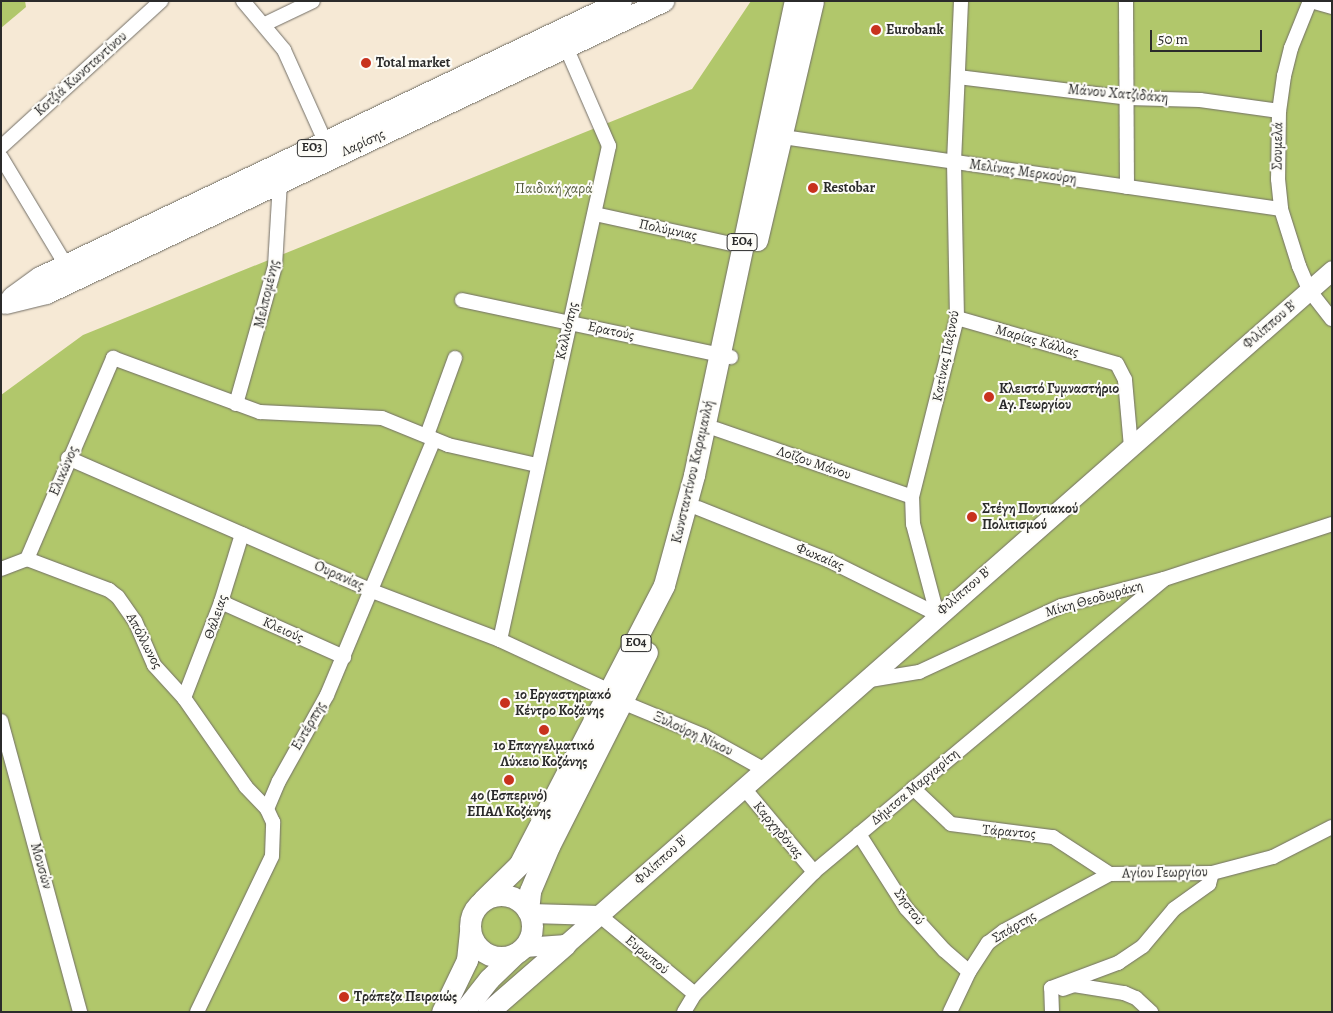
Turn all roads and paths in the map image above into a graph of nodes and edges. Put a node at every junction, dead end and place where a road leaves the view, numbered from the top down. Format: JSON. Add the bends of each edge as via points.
{"nodes":[{"id":1,"x":161,"y":1,"type":"edge"},
{"id":2,"x":243,"y":1,"type":"edge"},
{"id":3,"x":313,"y":1,"type":"edge"},
{"id":4,"x":663,"y":1,"type":"edge"},
{"id":5,"x":795,"y":1,"type":"edge"},
{"id":6,"x":813,"y":1,"type":"edge"},
{"id":7,"x":961,"y":1,"type":"edge"},
{"id":8,"x":1126,"y":1,"type":"edge"},
{"id":9,"x":1311,"y":1,"type":"edge"},
{"id":10,"x":627,"y":6,"type":"edge"},
{"id":11,"x":1332,"y":7,"type":"edge"},
{"id":12,"x":265,"y":24,"type":"junction"},
{"id":13,"x":562,"y":39,"type":"junction"},
{"id":14,"x":958,"y":77,"type":"junction"},
{"id":15,"x":1128,"y":98,"type":"junction"},
{"id":16,"x":1279,"y":111,"type":"junction"},
{"id":17,"x":775,"y":134,"type":"junction"},
{"id":18,"x":1,"y":147,"type":"edge"},
{"id":19,"x":329,"y":150,"type":"junction"},
{"id":20,"x":1,"y":157,"type":"edge"},
{"id":21,"x":954,"y":162,"type":"junction"},
{"id":22,"x":280,"y":182,"type":"junction"},
{"id":23,"x":1128,"y":187,"type":"junction"},
{"id":24,"x":1281,"y":209,"type":"junction"},
{"id":25,"x":595,"y":214,"type":"junction"},
{"id":26,"x":741,"y":246,"type":"junction"},
{"id":27,"x":66,"y":265,"type":"junction"},
{"id":28,"x":1332,"y":270,"type":"edge"},
{"id":29,"x":1310,"y":290,"type":"junction"},
{"id":30,"x":462,"y":300,"type":"dead end"},
{"id":31,"x":3,"y":304,"type":"edge"},
{"id":32,"x":956,"y":318,"type":"junction"},
{"id":33,"x":1332,"y":319,"type":"edge"},
{"id":34,"x":569,"y":322,"type":"junction"},
{"id":35,"x":725,"y":355,"type":"junction"},
{"id":36,"x":455,"y":358,"type":"dead end"},
{"id":37,"x":236,"y":404,"type":"junction"},
{"id":38,"x":716,"y":429,"type":"junction"},
{"id":39,"x":431,"y":437,"type":"junction"},
{"id":40,"x":1131,"y":447,"type":"junction"},
{"id":41,"x":68,"y":458,"type":"junction"},
{"id":42,"x":537,"y":465,"type":"junction"},
{"id":43,"x":912,"y":497,"type":"junction"},
{"id":44,"x":698,"y":508,"type":"junction"},
{"id":45,"x":1332,"y":524,"type":"edge"},
{"id":46,"x":242,"y":534,"type":"junction"},
{"id":47,"x":27,"y":559,"type":"junction"},
{"id":48,"x":1,"y":569,"type":"edge"},
{"id":49,"x":1164,"y":579,"type":"junction"},
{"id":50,"x":372,"y":590,"type":"junction"},
{"id":51,"x":221,"y":602,"type":"junction"},
{"id":52,"x":937,"y":614,"type":"junction"},
{"id":53,"x":500,"y":640,"type":"junction"},
{"id":54,"x":344,"y":657,"type":"junction"},
{"id":55,"x":861,"y":681,"type":"junction"},
{"id":56,"x":616,"y":697,"type":"junction"},
{"id":57,"x":184,"y":698,"type":"junction"},
{"id":58,"x":1,"y":721,"type":"edge"},
{"id":59,"x":763,"y":769,"type":"junction"},
{"id":60,"x":743,"y":787,"type":"junction"},
{"id":61,"x":913,"y":788,"type":"junction"},
{"id":62,"x":267,"y":809,"type":"junction"},
{"id":63,"x":1332,"y":827,"type":"edge"},
{"id":64,"x":859,"y":834,"type":"junction"},
{"id":65,"x":814,"y":872,"type":"junction"},
{"id":66,"x":1212,"y":873,"type":"junction"},
{"id":67,"x":1110,"y":874,"type":"junction"},
{"id":68,"x":483,"y":900,"type":"junction"},
{"id":69,"x":529,"y":912,"type":"junction"},
{"id":70,"x":599,"y":915,"type":"junction"},
{"id":71,"x":470,"y":928,"type":"junction"},
{"id":72,"x":566,"y":944,"type":"junction"},
{"id":73,"x":520,"y":950,"type":"junction"},
{"id":74,"x":969,"y":972,"type":"junction"},
{"id":75,"x":1051,"y":993,"type":"junction"},
{"id":76,"x":695,"y":994,"type":"junction"},
{"id":77,"x":80,"y":1012,"type":"edge"},
{"id":78,"x":197,"y":1012,"type":"edge"},
{"id":79,"x":442,"y":1012,"type":"edge"},
{"id":80,"x":464,"y":1012,"type":"edge"},
{"id":81,"x":488,"y":1012,"type":"edge"},
{"id":82,"x":684,"y":1012,"type":"edge"},
{"id":83,"x":950,"y":1012,"type":"edge"},
{"id":84,"x":1052,"y":1012,"type":"edge"},
{"id":85,"x":1151,"y":1012,"type":"edge"}],
"edges":[{"from":1,"to":18,"type":"street","name":"Κοτζιά Κωνσταντίνου"},
{"from":2,"to":12,"type":"street"},
{"from":3,"to":12,"type":"street"},
{"from":4,"to":10,"type":"main road","name":"Λαρίσης","number":"ΕΟ3"},
{"from":5,"to":17,"type":"main road","name":"Κωνσταντίνου Καραμανλή","number":"ΕΟ4"},
{"from":6,"to":17,"type":"main road","name":"Κωνσταντίνου Καραμανλή","number":"ΕΟ4"},
{"from":7,"to":14,"type":"street","name":"Κατίνας Παξινού"},
{"from":8,"to":15,"type":"street"},
{"from":9,"to":11,"type":"street"},
{"from":9,"to":16,"type":"street","name":"Σουμελά","via":[[1290,48]]},
{"from":10,"to":13,"type":"main road","name":"Λαρίσης","number":"ΕΟ3"},
{"from":12,"to":19,"type":"street","via":[[294,68]]},
{"from":13,"to":19,"type":"main road","name":"Λαρίσης","number":"ΕΟ3"},
{"from":13,"to":25,"type":"street","name":"Καλλιόπης","via":[[609,146]]},
{"from":14,"to":15,"type":"street","name":"Μάνου Χατζιδάκη"},
{"from":14,"to":21,"type":"street","name":"Κατίνας Παξινού"},
{"from":15,"to":16,"type":"street","name":"Μάνου Χατζιδάκη","via":[[1200,100]]},
{"from":15,"to":23,"type":"street"},
{"from":16,"to":24,"type":"street","name":"Σουμελά","via":[[1277,153]]},
{"from":17,"to":21,"type":"street","name":"Μελίνας Μερκούρη"},
{"from":17,"to":26,"type":"main road","name":"Κωνσταντίνου Καραμανλή","number":"ΕΟ4"},
{"from":17,"to":35,"type":"main road","name":"Κωνσταντίνου Καραμανλή","number":"ΕΟ4"},
{"from":19,"to":22,"type":"main road","name":"Λαρίσης","number":"ΕΟ3"},
{"from":19,"to":27,"type":"main road","name":"Λαρίσης","number":"ΕΟ3"},
{"from":20,"to":27,"type":"street"},
{"from":21,"to":23,"type":"street","name":"Μελίνας Μερκούρη"},
{"from":21,"to":32,"type":"street","name":"Κατίνας Παξινού"},
{"from":22,"to":31,"type":"main road","name":"Λαρίσης","number":"ΕΟ3","via":[[46,293]]},
{"from":22,"to":37,"type":"street","name":"Μελπομένης","via":[[275,266]]},
{"from":23,"to":24,"type":"street","name":"Μελίνας Μερκούρη"},
{"from":24,"to":29,"type":"street","name":"Σουμελά"},
{"from":25,"to":26,"type":"street","name":"Πολύμνιας"},
{"from":25,"to":34,"type":"street","name":"Καλλιόπης"},
{"from":26,"to":35,"type":"main road","name":"Κωνσταντίνου Καραμανλή","number":"ΕΟ4"},
{"from":27,"to":31,"type":"main road","name":"Λαρίσης","number":"ΕΟ3","via":[[40,277]]},
{"from":28,"to":29,"type":"main road","name":"Φιλίππου Β'"},
{"from":29,"to":33,"type":"street","name":"Σουμελά"},
{"from":29,"to":40,"type":"main road","name":"Φιλίππου Β'"},
{"from":30,"to":34,"type":"street","name":"Ερατούς"},
{"from":32,"to":40,"type":"street","name":"Μαρίας Κάλλας","via":[[1117,364],[1125,380]]},
{"from":32,"to":43,"type":"street","name":"Κατίνας Παξινού"},
{"from":34,"to":35,"type":"street","name":"Ερατούς"},
{"from":34,"to":42,"type":"street","name":"Καλλιόπης"},
{"from":35,"to":38,"type":"main road","name":"Κωνσταντίνου Καραμανλή","number":"ΕΟ4"},
{"from":35,"to":56,"type":"main road","name":"Κωνσταντίνου Καραμανλή","number":"ΕΟ4","via":[[668,573]]},
{"from":36,"to":39,"type":"street","name":"Ευτέρπης"},
{"from":37,"to":39,"type":"street","via":[[276,414],[374,416]]},
{"from":37,"to":41,"type":"street","name":"Ελικώνος","via":[[113,358]]},
{"from":38,"to":43,"type":"street","name":"Λοΐζου Μάνου"},
{"from":38,"to":44,"type":"main road","name":"Κωνσταντίνου Καραμανλή","number":"ΕΟ4"},
{"from":39,"to":42,"type":"street","via":[[469,451]]},
{"from":39,"to":50,"type":"street","name":"Ευτέρπης"},
{"from":40,"to":52,"type":"main road","name":"Φιλίππου Β'"},
{"from":41,"to":46,"type":"street","name":"Ουρανίας"},
{"from":41,"to":47,"type":"street","name":"Ελικώνος"},
{"from":42,"to":53,"type":"street","name":"Καλλιόπης"},
{"from":43,"to":52,"type":"street","name":"Κατίνας Παξινού","via":[[912,524]]},
{"from":44,"to":52,"type":"street","name":"Φωκαίας","via":[[828,560]]},
{"from":44,"to":56,"type":"main road","name":"Κωνσταντίνου Καραμανλή","number":"ΕΟ4","via":[[688,554],[670,606]]},
{"from":45,"to":49,"type":"street","name":"Μίκη Θεοδωράκη"},
{"from":46,"to":50,"type":"street","name":"Ουρανίας"},
{"from":46,"to":51,"type":"street","name":"Θάλειας"},
{"from":47,"to":48,"type":"street"},
{"from":47,"to":57,"type":"street","name":"Απόλλωνος","via":[[109,590],[118,597],[135,621],[154,665]]},
{"from":49,"to":55,"type":"street","name":"Μίκη Θεοδωράκη","via":[[1061,606],[919,672]]},
{"from":49,"to":61,"type":"street","name":"Δήμτσα Μαργαρίτη"},
{"from":50,"to":53,"type":"street","name":"Ουρανίας"},
{"from":50,"to":54,"type":"street","name":"Ευτέρπης"},
{"from":51,"to":54,"type":"street","name":"Κλειούς"},
{"from":51,"to":57,"type":"street","name":"Θάλειας"},
{"from":52,"to":55,"type":"main road","name":"Φιλίππου Β'"},
{"from":53,"to":56,"type":"street","name":"Ουρανίας"},
{"from":54,"to":62,"type":"street","name":"Ευτέρπης"},
{"from":55,"to":59,"type":"main road","name":"Φιλίππου Β'"},
{"from":56,"to":59,"type":"street","name":"Ξυλούρη Νίκου","via":[[704,736]]},
{"from":56,"to":68,"type":"main road","name":"Κωνσταντίνου Καραμανλή","number":"ΕΟ4","via":[[519,865]]},
{"from":56,"to":69,"type":"main road","name":"Κωνσταντίνου Καραμανλή","number":"ΕΟ4","via":[[530,891]]},
{"from":57,"to":62,"type":"street","name":"Απόλλωνος","via":[[246,787]]},
{"from":58,"to":77,"type":"street","name":"Μουσών"},
{"from":59,"to":60,"type":"main road","name":"Φιλίππου Β'"},
{"from":60,"to":65,"type":"street","name":"Καρχηδόνας"},
{"from":60,"to":70,"type":"main road","name":"Φιλίππου Β'"},
{"from":61,"to":64,"type":"street","name":"Δήμτσα Μαργαρίτη"},
{"from":61,"to":67,"type":"street","name":"Τάραντος","via":[[951,824],[1053,837]]},
{"from":62,"to":78,"type":"street","via":[[273,822],[272,856]]},
{"from":63,"to":66,"type":"street","name":"Αγίου Γεωργίου","via":[[1272,857]]},
{"from":64,"to":65,"type":"street","name":"Δήμτσα Μαργαρίτη"},
{"from":64,"to":74,"type":"street","name":"Σηστού","via":[[906,908]]},
{"from":65,"to":76,"type":"street","name":"Δήμτσα Μαργαρίτη"},
{"from":66,"to":67,"type":"street","name":"Αγίου Γεωργίου"},
{"from":66,"to":75,"type":"street","via":[[1209,884],[1174,909],[1143,946],[1118,962],[1054,986]]},
{"from":67,"to":74,"type":"street","name":"Σπάρτης","via":[[1004,931],[988,943]]},
{"from":68,"to":69,"type":"main road","via":[[506,895],[519,900]]},
{"from":68,"to":71,"type":"main road","number":"ΕΟ4","via":[[473,912]]},
{"from":69,"to":70,"type":"main road"},
{"from":69,"to":73,"type":"main road","number":"ΕΟ4","via":[[532,929]]},
{"from":70,"to":72,"type":"main road","name":"Φιλίππου Β'"},
{"from":70,"to":76,"type":"street","name":"Ευρωπού"},
{"from":71,"to":73,"type":"main road","via":[[476,944],[488,954],[499,957]]},
{"from":71,"to":79,"type":"main road","number":"ΕΟ4","via":[[468,960]]},
{"from":72,"to":73,"type":"main road"},
{"from":72,"to":81,"type":"main road"},
{"from":73,"to":80,"type":"main road","via":[[489,978]]},
{"from":74,"to":83,"type":"street","name":"Σπάρτης"},
{"from":75,"to":84,"type":"street"},
{"from":75,"to":85,"type":"street","via":[[1074,985],[1124,993],[1136,998]]},
{"from":76,"to":82,"type":"street","name":"Δήμτσα Μαργαρίτη"}]}
